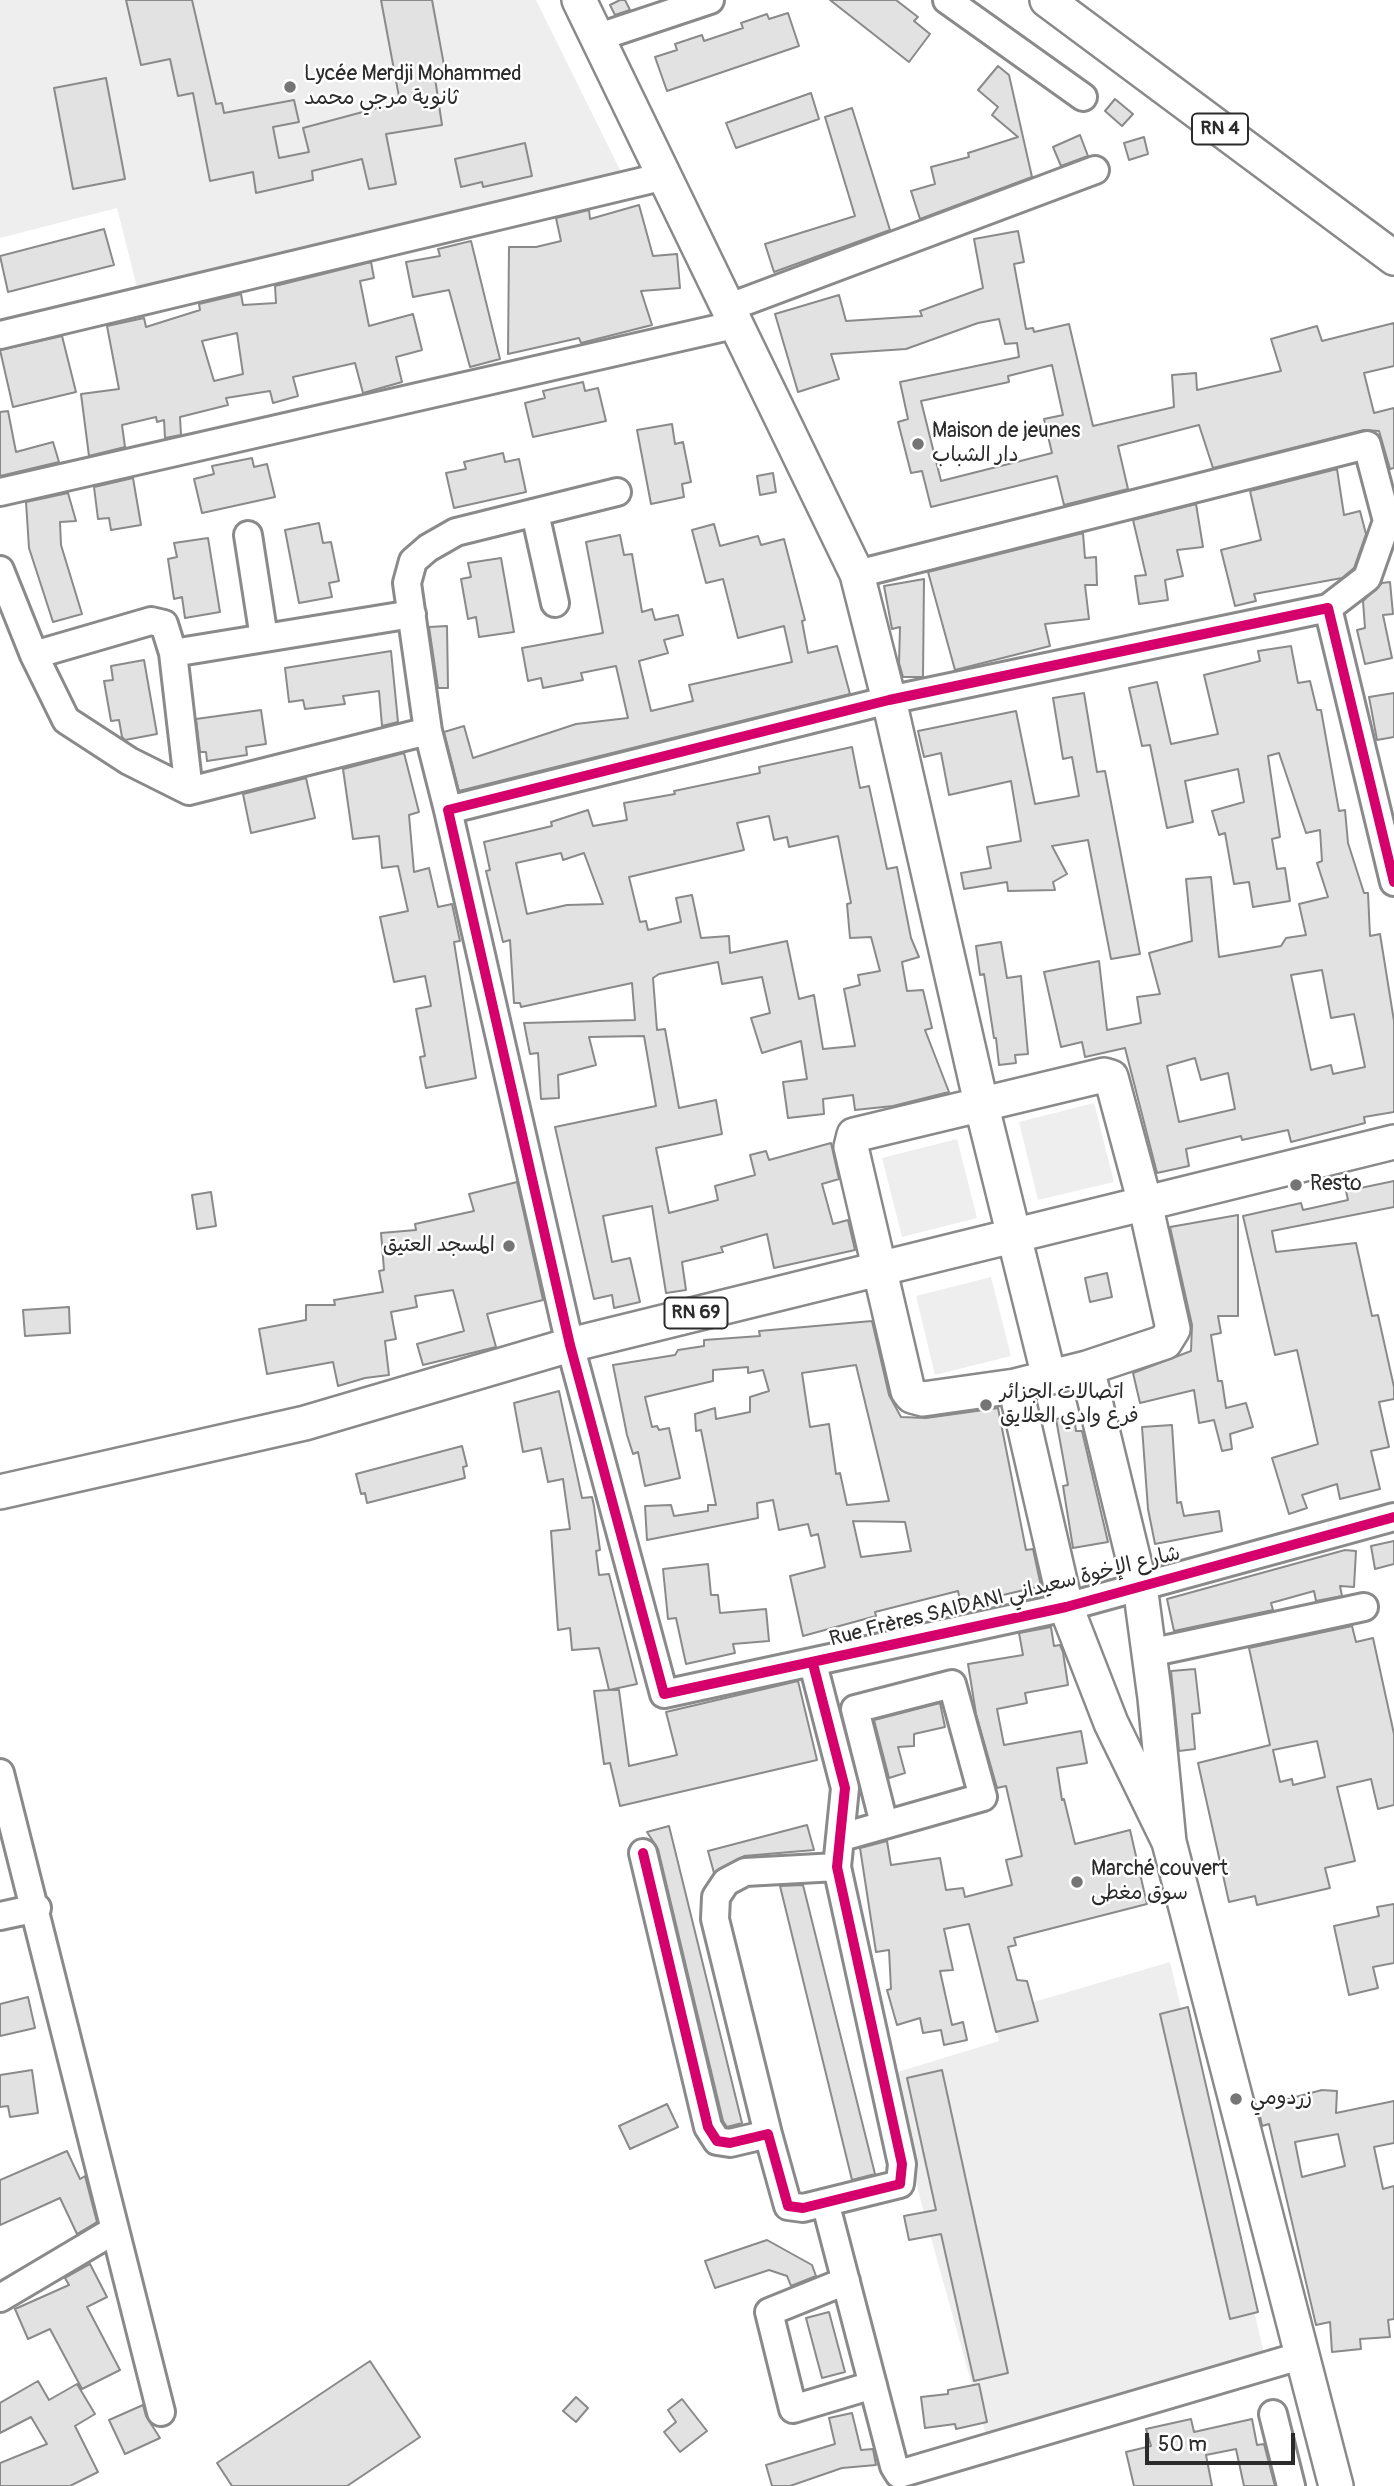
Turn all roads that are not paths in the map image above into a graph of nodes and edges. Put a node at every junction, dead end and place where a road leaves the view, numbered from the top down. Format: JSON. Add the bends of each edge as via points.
{"nodes":[{"id":1,"x":579,"y":0,"type":"edge"},
{"id":2,"x":710,"y":0,"type":"edge"},
{"id":3,"x":947,"y":0,"type":"edge"},
{"id":4,"x":1047,"y":0,"type":"edge"},
{"id":5,"x":596,"y":38,"type":"junction"},
{"id":6,"x":1083,"y":97,"type":"dead end"},
{"id":7,"x":1095,"y":170,"type":"dead end"},
{"id":8,"x":664,"y":176,"type":"junction"},
{"id":9,"x":1394,"y":258,"type":"edge"},
{"id":10,"x":734,"y":316,"type":"junction"},
{"id":11,"x":0,"y":335,"type":"edge"},
{"id":12,"x":0,"y":492,"type":"edge"},
{"id":13,"x":617,"y":492,"type":"dead end"},
{"id":14,"x":535,"y":513,"type":"junction"},
{"id":15,"x":1390,"y":520,"type":"edge"},
{"id":16,"x":248,"y":535,"type":"dead end"},
{"id":17,"x":0,"y":570,"type":"edge"},
{"id":18,"x":857,"y":574,"type":"junction"},
{"id":19,"x":555,"y":603,"type":"dead end"},
{"id":20,"x":1328,"y":608,"type":"junction"},
{"id":21,"x":412,"y":614,"type":"junction"},
{"id":22,"x":264,"y":638,"type":"junction"},
{"id":23,"x":173,"y":653,"type":"junction"},
{"id":24,"x":34,"y":654,"type":"junction"},
{"id":25,"x":890,"y":700,"type":"junction"},
{"id":26,"x":428,"y":731,"type":"junction"},
{"id":27,"x":189,"y":790,"type":"junction"},
{"id":28,"x":448,"y":810,"type":"junction"},
{"id":29,"x":1394,"y":882,"type":"edge"},
{"id":30,"x":981,"y":1103,"type":"junction"},
{"id":31,"x":1394,"y":1142,"type":"edge"},
{"id":32,"x":1145,"y":1203,"type":"junction"},
{"id":33,"x":1014,"y":1235,"type":"junction"},
{"id":34,"x":880,"y":1268,"type":"junction"},
{"id":35,"x":569,"y":1345,"type":"junction"},
{"id":36,"x":1087,"y":1368,"type":"junction"},
{"id":37,"x":1049,"y":1377,"type":"junction"},
{"id":38,"x":1015,"y":1386,"type":"junction"},
{"id":39,"x":0,"y":1492,"type":"edge"},
{"id":40,"x":1394,"y":1517,"type":"edge"},
{"id":41,"x":1140,"y":1586,"type":"junction"},
{"id":42,"x":1066,"y":1607,"type":"junction"},
{"id":43,"x":1364,"y":1607,"type":"dead end"},
{"id":44,"x":1149,"y":1653,"type":"junction"},
{"id":45,"x":813,"y":1664,"type":"junction"},
{"id":46,"x":1,"y":1782,"type":"edge"},
{"id":47,"x":881,"y":1812,"type":"dead end"},
{"id":48,"x":842,"y":1837,"type":"junction"},
{"id":49,"x":1169,"y":1842,"type":"junction"},
{"id":50,"x":643,"y":1853,"type":"dead end"},
{"id":51,"x":837,"y":1867,"type":"junction"},
{"id":52,"x":37,"y":1909,"type":"junction"},
{"id":53,"x":0,"y":1916,"type":"edge"},
{"id":54,"x":768,"y":2134,"type":"junction"},
{"id":55,"x":829,"y":2217,"type":"dead end"},
{"id":56,"x":113,"y":2231,"type":"junction"},
{"id":57,"x":846,"y":2281,"type":"junction"},
{"id":58,"x":0,"y":2298,"type":"edge"},
{"id":59,"x":1300,"y":2356,"type":"junction"},
{"id":60,"x":873,"y":2385,"type":"junction"},
{"id":61,"x":161,"y":2412,"type":"dead end"},
{"id":62,"x":1273,"y":2414,"type":"dead end"},
{"id":63,"x":1291,"y":2486,"type":"edge"},
{"id":64,"x":1336,"y":2486,"type":"edge"}],
"edges":[{"from":1,"to":5,"type":"main road"},
{"from":2,"to":5,"type":"street"},
{"from":3,"to":6,"type":"street"},
{"from":4,"to":9,"type":"main road","number":"RN 4"},
{"from":5,"to":8,"type":"main road"},
{"from":7,"to":10,"type":"street"},
{"from":8,"to":10,"type":"main road"},
{"from":8,"to":11,"type":"street"},
{"from":10,"to":12,"type":"street"},
{"from":10,"to":18,"type":"main road"},
{"from":13,"to":14,"type":"street"},
{"from":14,"to":19,"type":"street"},
{"from":14,"to":21,"type":"street","via":[[456,532],[428,548],[413,561],[407,583]]},
{"from":15,"to":18,"type":"street","via":[[1367,444]]},
{"from":15,"to":20,"type":"street","via":[[1367,578]]},
{"from":16,"to":22,"type":"street"},
{"from":17,"to":24,"type":"street"},
{"from":18,"to":25,"type":"main road"},
{"from":20,"to":25,"type":"street"},
{"from":20,"to":29,"type":"street"},
{"from":21,"to":22,"type":"street"},
{"from":21,"to":26,"type":"street"},
{"from":22,"to":23,"type":"street"},
{"from":23,"to":24,"type":"street","via":[[164,624],[158,621]]},
{"from":23,"to":27,"type":"street"},
{"from":24,"to":27,"type":"street","via":[[66,720],[129,761]]},
{"from":25,"to":28,"type":"street"},
{"from":25,"to":30,"type":"main road"},
{"from":26,"to":27,"type":"street"},
{"from":26,"to":28,"type":"street"},
{"from":28,"to":35,"type":"street"},
{"from":30,"to":32,"type":"main road","via":[[1109,1075]]},
{"from":30,"to":33,"type":"main road"},
{"from":30,"to":34,"type":"main road","via":[[860,1132],[851,1140]]},
{"from":31,"to":32,"type":"main road","number":"RN 69"},
{"from":32,"to":33,"type":"main road","number":"RN 69"},
{"from":32,"to":36,"type":"main road","via":[[1172,1334],[1165,1342]]},
{"from":33,"to":34,"type":"main road","number":"RN 69"},
{"from":33,"to":37,"type":"main road"},
{"from":34,"to":35,"type":"main road","number":"RN 69"},
{"from":34,"to":38,"type":"main road","via":[[912,1396],[923,1399]]},
{"from":35,"to":39,"type":"main road","number":"RN 69","via":[[305,1423]]},
{"from":35,"to":45,"type":"street","name":"Rue Frères SAIDANI شارع الإخوة سعيداني","via":[[664,1694]]},
{"from":36,"to":37,"type":"main road"},
{"from":36,"to":41,"type":"main road"},
{"from":37,"to":38,"type":"main road"},
{"from":38,"to":42,"type":"main road"},
{"from":40,"to":41,"type":"street","name":"Rue Frères SAIDANI شارع الإخوة سعيداني"},
{"from":41,"to":42,"type":"street","name":"Rue Frères SAIDANI شارع الإخوة سعيداني"},
{"from":41,"to":44,"type":"main road"},
{"from":42,"to":45,"type":"street","name":"Rue Frères SAIDANI شارع الإخوة سعيداني"},
{"from":42,"to":49,"type":"main road","via":[[1111,1723]]},
{"from":43,"to":44,"type":"street"},
{"from":44,"to":49,"type":"main road"},
{"from":45,"to":48,"type":"street","via":[[845,1788]]},
{"from":46,"to":52,"type":"street"},
{"from":47,"to":48,"type":"street","via":[[855,1709],[952,1684],[982,1797]]},
{"from":48,"to":51,"type":"street"},
{"from":49,"to":59,"type":"main road"},
{"from":50,"to":54,"type":"street","via":[[708,2127],[717,2141],[730,2143]]},
{"from":51,"to":54,"type":"street","via":[[745,1872],[726,1882],[716,1897],[715,1919]]},
{"from":51,"to":54,"type":"street","via":[[902,2164],[900,2184],[803,2208],[788,2206]]},
{"from":52,"to":53,"type":"street"},
{"from":52,"to":56,"type":"street"},
{"from":55,"to":57,"type":"street"},
{"from":56,"to":58,"type":"street"},
{"from":56,"to":61,"type":"street"},
{"from":57,"to":60,"type":"street"},
{"from":57,"to":60,"type":"street","via":[[769,2312],[793,2409]]},
{"from":59,"to":60,"type":"street","via":[[908,2474],[899,2474],[894,2466]]},
{"from":59,"to":64,"type":"main road"},
{"from":62,"to":63,"type":"street"}]}
